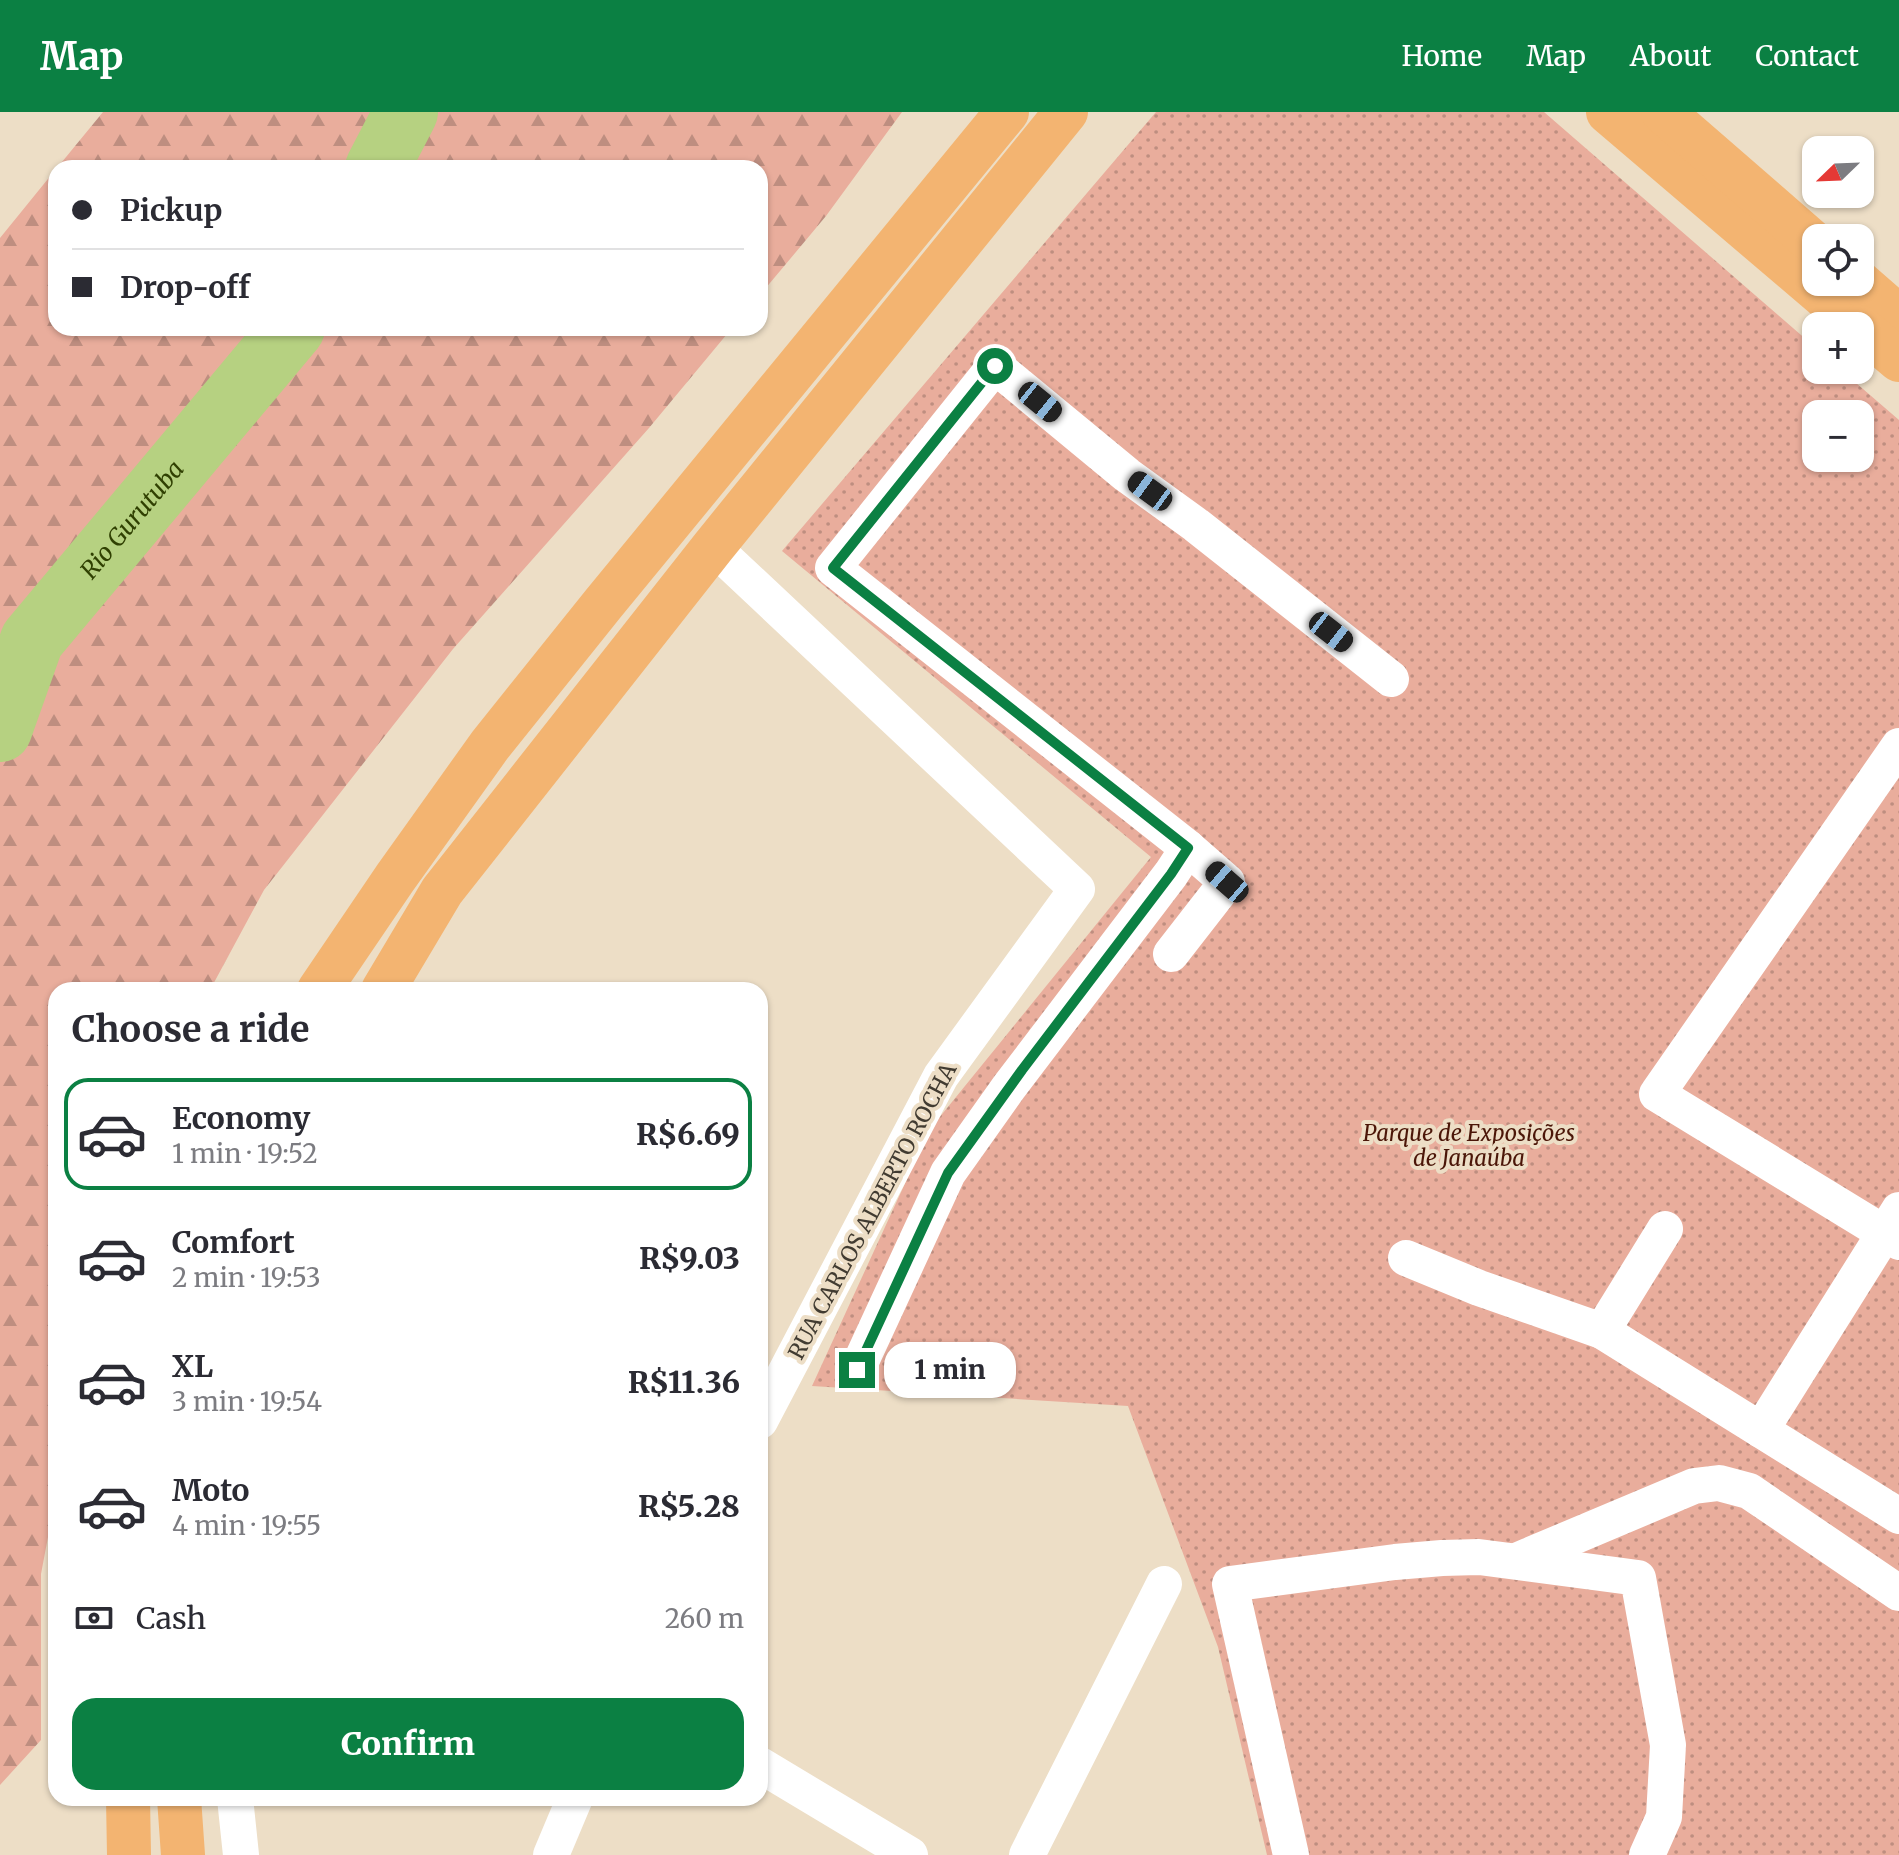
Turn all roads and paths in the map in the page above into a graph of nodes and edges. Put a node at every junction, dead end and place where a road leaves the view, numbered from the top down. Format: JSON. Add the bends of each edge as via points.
{"nodes":[{"id":1,"x":1007,"y":112,"type":"edge"},
{"id":2,"x":1066,"y":112,"type":"edge"},
{"id":3,"x":1608,"y":112,"type":"edge"},
{"id":4,"x":1663,"y":112,"type":"edge"},
{"id":5,"x":1802,"y":233,"type":"edge"},
{"id":6,"x":1874,"y":295,"type":"edge"},
{"id":7,"x":1844,"y":312,"type":"edge"},
{"id":8,"x":1899,"y":317,"type":"edge"},
{"id":9,"x":1874,"y":338,"type":"edge"},
{"id":10,"x":1899,"y":360,"type":"edge"},
{"id":11,"x":713,"y":547,"type":"junction"},
{"id":12,"x":1391,"y":679,"type":"dead end"},
{"id":13,"x":1899,"y":746,"type":"edge"},
{"id":14,"x":1188,"y":848,"type":"junction"},
{"id":15,"x":1171,"y":954,"type":"dead end"},
{"id":16,"x":324,"y":982,"type":"edge"},
{"id":17,"x":388,"y":982,"type":"edge"},
{"id":18,"x":1894,"y":1228,"type":"edge"},
{"id":19,"x":1665,"y":1229,"type":"dead end"},
{"id":20,"x":1406,"y":1258,"type":"dead end"},
{"id":21,"x":1602,"y":1331,"type":"junction"},
{"id":22,"x":857,"y":1370,"type":"dead end"},
{"id":23,"x":768,"y":1406,"type":"edge"},
{"id":24,"x":1761,"y":1430,"type":"junction"},
{"id":25,"x":1899,"y":1516,"type":"edge"},
{"id":26,"x":1515,"y":1562,"type":"junction"},
{"id":27,"x":1164,"y":1584,"type":"dead end"},
{"id":28,"x":1899,"y":1593,"type":"edge"},
{"id":29,"x":768,"y":1770,"type":"edge"},
{"id":30,"x":128,"y":1806,"type":"edge"},
{"id":31,"x":180,"y":1806,"type":"edge"},
{"id":32,"x":236,"y":1806,"type":"edge"},
{"id":33,"x":572,"y":1806,"type":"edge"},
{"id":34,"x":129,"y":1855,"type":"edge"},
{"id":35,"x":183,"y":1855,"type":"edge"},
{"id":36,"x":241,"y":1855,"type":"edge"},
{"id":37,"x":551,"y":1855,"type":"edge"},
{"id":38,"x":910,"y":1855,"type":"edge"},
{"id":39,"x":1027,"y":1855,"type":"edge"},
{"id":40,"x":1291,"y":1855,"type":"edge"},
{"id":41,"x":1647,"y":1855,"type":"edge"}],
"edges":[{"from":1,"to":16,"type":"main road","via":[[490,745]]},
{"from":2,"to":11,"type":"main road"},
{"from":3,"to":7,"type":"main road"},
{"from":4,"to":5,"type":"main road"},
{"from":6,"to":8,"type":"main road"},
{"from":9,"to":10,"type":"main road"},
{"from":11,"to":17,"type":"main road","via":[[442,891]]},
{"from":11,"to":23,"type":"street","name":"RUA CARLOS ALBERTO ROCHA","via":[[1077,889],[941,1076]]},
{"from":12,"to":14,"type":"street","via":[[995,366],[833,568]]},
{"from":13,"to":18,"type":"street","via":[[1657,1094]]},
{"from":14,"to":15,"type":"street","via":[[1227,882]]},
{"from":14,"to":22,"type":"street","via":[[948,1173]]},
{"from":18,"to":24,"type":"street"},
{"from":19,"to":21,"type":"street"},
{"from":20,"to":21,"type":"street"},
{"from":21,"to":24,"type":"street"},
{"from":24,"to":25,"type":"street"},
{"from":26,"to":28,"type":"street","via":[[1694,1486],[1719,1483],[1749,1491]]},
{"from":26,"to":40,"type":"street","via":[[1442,1558],[1230,1584]]},
{"from":26,"to":41,"type":"street","via":[[1638,1578],[1668,1745],[1664,1817]]},
{"from":27,"to":39,"type":"street"},
{"from":29,"to":38,"type":"street"},
{"from":30,"to":34,"type":"main road"},
{"from":31,"to":35,"type":"main road"},
{"from":32,"to":36,"type":"street"},
{"from":33,"to":37,"type":"street"}]}
